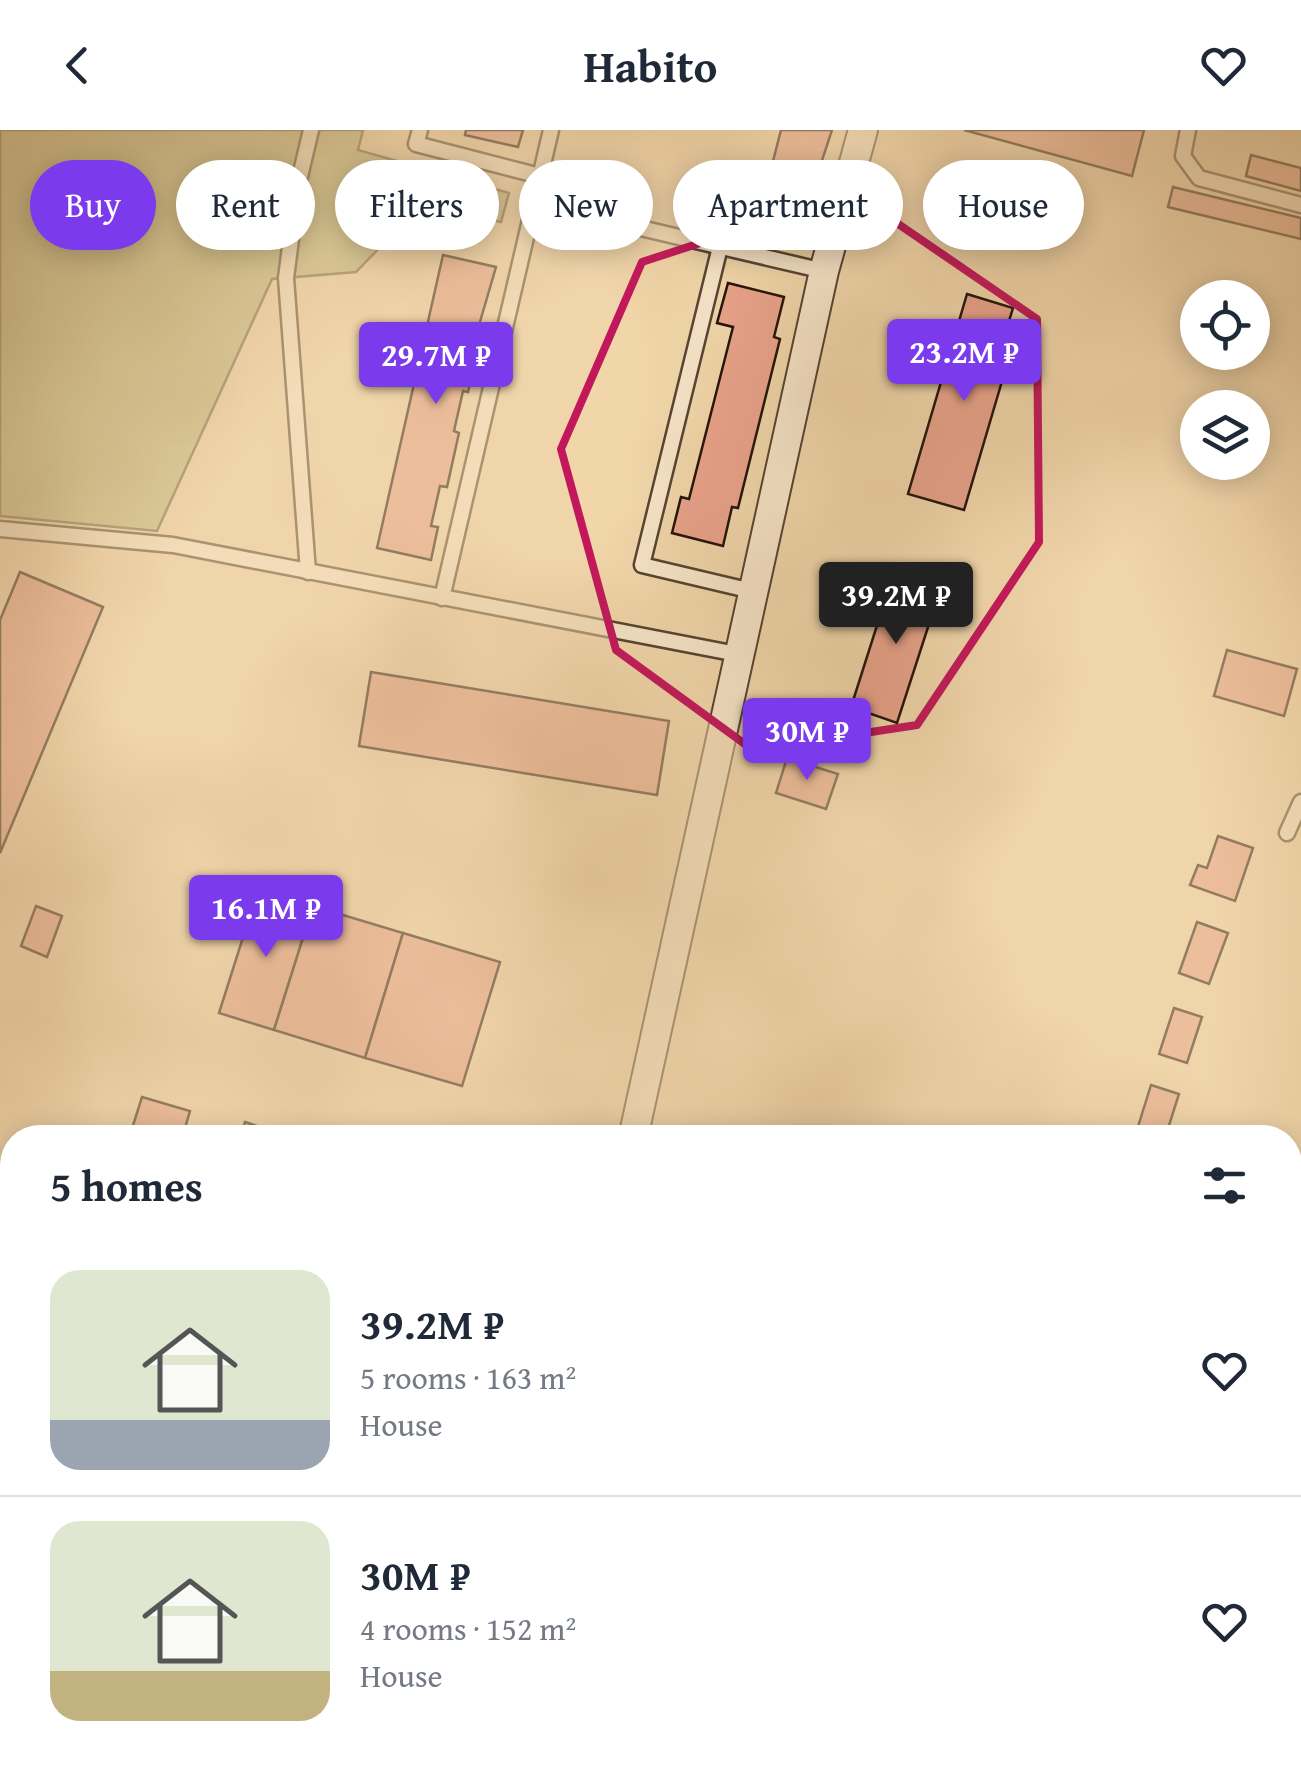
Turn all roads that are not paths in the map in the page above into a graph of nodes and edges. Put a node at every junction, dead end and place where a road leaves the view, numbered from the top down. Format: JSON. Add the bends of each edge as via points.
{"nodes":[{"id":1,"x":311,"y":130,"type":"edge"},
{"id":2,"x":420,"y":130,"type":"edge"},
{"id":3,"x":551,"y":130,"type":"edge"},
{"id":4,"x":864,"y":130,"type":"edge"},
{"id":5,"x":1188,"y":130,"type":"edge"},
{"id":6,"x":544,"y":160,"type":"edge"},
{"id":7,"x":519,"y":171,"type":"edge"},
{"id":8,"x":1301,"y":205,"type":"edge"},
{"id":9,"x":523,"y":250,"type":"edge"},
{"id":10,"x":719,"y":250,"type":"edge"},
{"id":11,"x":732,"y":250,"type":"edge"},
{"id":12,"x":824,"y":272,"type":"junction"},
{"id":13,"x":0,"y":529,"type":"edge"},
{"id":14,"x":308,"y":572,"type":"junction"},
{"id":15,"x":752,"y":592,"type":"junction"},
{"id":16,"x":442,"y":598,"type":"junction"},
{"id":17,"x":738,"y":654,"type":"junction"},
{"id":18,"x":1301,"y":802,"type":"edge"},
{"id":19,"x":1286,"y":833,"type":"dead end"},
{"id":20,"x":636,"y":1125,"type":"edge"}],
"edges":[{"from":1,"to":14,"type":"lane","via":[[298,185],[285,320]]},
{"from":2,"to":7,"type":"lane","via":[[416,144]]},
{"from":3,"to":6,"type":"lane"},
{"from":4,"to":12,"type":"street"},
{"from":5,"to":8,"type":"lane","via":[[1183,156],[1199,178]]},
{"from":9,"to":16,"type":"lane"},
{"from":10,"to":15,"type":"lane","via":[[642,565]]},
{"from":11,"to":12,"type":"lane"},
{"from":12,"to":15,"type":"street"},
{"from":13,"to":14,"type":"lane","via":[[173,546]]},
{"from":14,"to":16,"type":"lane"},
{"from":15,"to":17,"type":"street"},
{"from":16,"to":17,"type":"lane"},
{"from":17,"to":20,"type":"street"},
{"from":18,"to":19,"type":"lane"}]}
